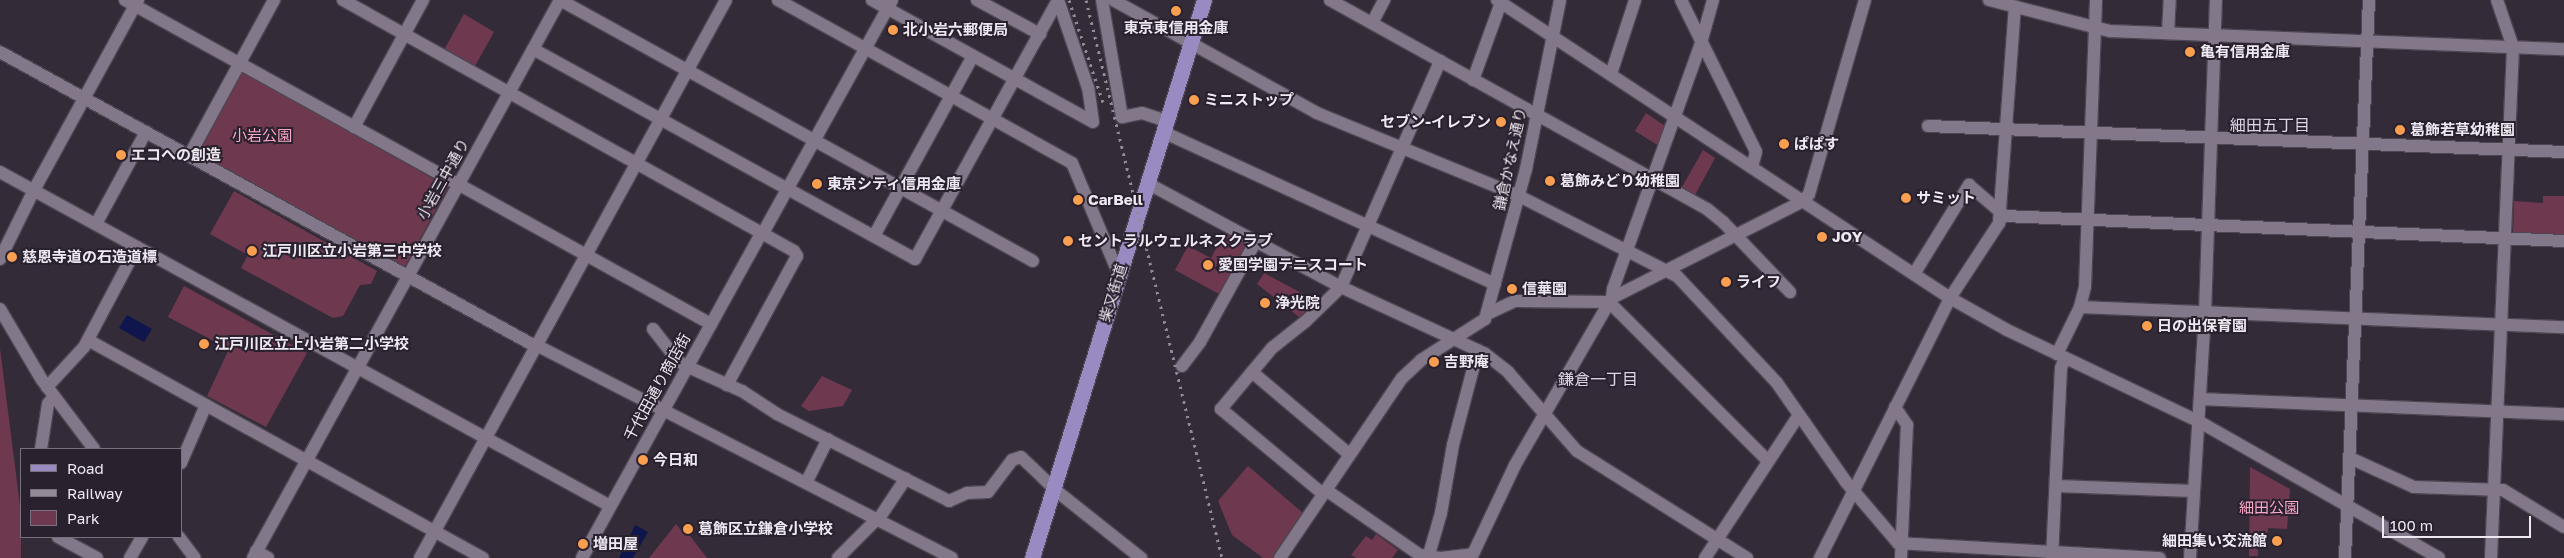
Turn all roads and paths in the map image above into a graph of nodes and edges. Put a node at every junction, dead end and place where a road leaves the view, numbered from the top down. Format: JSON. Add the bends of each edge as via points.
{"nodes":[{"id":1,"x":274,"y":0,"type":"edge"},
{"id":2,"x":343,"y":0,"type":"edge"},
{"id":3,"x":423,"y":0,"type":"edge"},
{"id":4,"x":560,"y":0,"type":"edge"},
{"id":5,"x":726,"y":0,"type":"edge"},
{"id":6,"x":778,"y":0,"type":"edge"},
{"id":7,"x":872,"y":0,"type":"edge"},
{"id":8,"x":978,"y":0,"type":"edge"},
{"id":9,"x":1058,"y":0,"type":"edge"},
{"id":10,"x":1102,"y":0,"type":"edge"},
{"id":11,"x":1112,"y":0,"type":"edge"},
{"id":12,"x":1204,"y":0,"type":"edge"},
{"id":13,"x":1330,"y":0,"type":"edge"},
{"id":14,"x":1384,"y":0,"type":"edge"},
{"id":15,"x":1560,"y":0,"type":"edge"},
{"id":16,"x":1635,"y":0,"type":"edge"},
{"id":17,"x":1681,"y":0,"type":"edge"},
{"id":18,"x":1713,"y":0,"type":"edge"},
{"id":19,"x":1865,"y":0,"type":"edge"},
{"id":20,"x":1989,"y":0,"type":"edge"},
{"id":21,"x":2096,"y":0,"type":"edge"},
{"id":22,"x":2170,"y":0,"type":"edge"},
{"id":23,"x":2216,"y":0,"type":"edge"},
{"id":24,"x":2368,"y":0,"type":"edge"},
{"id":25,"x":2497,"y":0,"type":"edge"},
{"id":26,"x":1500,"y":1,"type":"edge"},
{"id":27,"x":133,"y":2,"type":"edge"},
{"id":28,"x":890,"y":4,"type":"edge"},
{"id":29,"x":2015,"y":7,"type":"junction"},
{"id":30,"x":1372,"y":23,"type":"junction"},
{"id":31,"x":2096,"y":29,"type":"junction"},
{"id":32,"x":2168,"y":33,"type":"junction"},
{"id":33,"x":405,"y":34,"type":"junction"},
{"id":34,"x":1040,"y":34,"type":"junction"},
{"id":35,"x":1552,"y":36,"type":"junction"},
{"id":36,"x":2215,"y":36,"type":"junction"},
{"id":37,"x":1191,"y":41,"type":"junction"},
{"id":38,"x":2367,"y":42,"type":"junction"},
{"id":39,"x":1701,"y":43,"type":"junction"},
{"id":40,"x":2513,"y":47,"type":"junction"},
{"id":41,"x":866,"y":48,"type":"junction"},
{"id":42,"x":533,"y":49,"type":"junction"},
{"id":43,"x":2564,"y":49,"type":"edge"},
{"id":44,"x":0,"y":52,"type":"edge"},
{"id":45,"x":973,"y":56,"type":"junction"},
{"id":46,"x":1440,"y":61,"type":"junction"},
{"id":47,"x":239,"y":63,"type":"junction"},
{"id":48,"x":687,"y":70,"type":"junction"},
{"id":49,"x":1610,"y":74,"type":"junction"},
{"id":50,"x":1016,"y":79,"type":"junction"},
{"id":51,"x":1473,"y":80,"type":"junction"},
{"id":52,"x":509,"y":92,"type":"junction"},
{"id":53,"x":952,"y":96,"type":"junction"},
{"id":54,"x":84,"y":98,"type":"junction"},
{"id":55,"x":1536,"y":115,"type":"junction"},
{"id":56,"x":1675,"y":117,"type":"junction"},
{"id":57,"x":660,"y":119,"type":"junction"},
{"id":58,"x":993,"y":119,"type":"junction"},
{"id":59,"x":354,"y":126,"type":"junction"},
{"id":60,"x":1165,"y":126,"type":"junction"},
{"id":61,"x":1928,"y":126,"type":"dead end"},
{"id":62,"x":2006,"y":128,"type":"junction"},
{"id":63,"x":146,"y":132,"type":"junction"},
{"id":64,"x":2091,"y":132,"type":"junction"},
{"id":65,"x":2212,"y":136,"type":"junction"},
{"id":66,"x":815,"y":141,"type":"junction"},
{"id":67,"x":2363,"y":144,"type":"junction"},
{"id":68,"x":1402,"y":148,"type":"junction"},
{"id":69,"x":2509,"y":150,"type":"junction"},
{"id":70,"x":2564,"y":152,"type":"edge"},
{"id":71,"x":189,"y":156,"type":"junction"},
{"id":72,"x":636,"y":162,"type":"junction"},
{"id":73,"x":1752,"y":167,"type":"junction"},
{"id":74,"x":0,"y":172,"type":"edge"},
{"id":75,"x":1652,"y":178,"type":"junction"},
{"id":76,"x":1148,"y":183,"type":"junction"},
{"id":77,"x":458,"y":184,"type":"junction"},
{"id":78,"x":901,"y":188,"type":"junction"},
{"id":79,"x":788,"y":189,"type":"junction"},
{"id":80,"x":34,"y":190,"type":"junction"},
{"id":81,"x":1519,"y":196,"type":"junction"},
{"id":82,"x":1803,"y":201,"type":"junction"},
{"id":83,"x":942,"y":211,"type":"junction"},
{"id":84,"x":2000,"y":214,"type":"junction"},
{"id":85,"x":2088,"y":220,"type":"junction"},
{"id":86,"x":96,"y":224,"type":"junction"},
{"id":87,"x":1370,"y":225,"type":"junction"},
{"id":88,"x":2208,"y":225,"type":"junction"},
{"id":89,"x":2360,"y":231,"type":"junction"},
{"id":90,"x":763,"y":232,"type":"junction"},
{"id":91,"x":874,"y":236,"type":"junction"},
{"id":92,"x":1736,"y":236,"type":"junction"},
{"id":93,"x":2506,"y":240,"type":"junction"},
{"id":94,"x":1256,"y":241,"type":"junction"},
{"id":95,"x":2564,"y":241,"type":"edge"},
{"id":96,"x":137,"y":247,"type":"junction"},
{"id":97,"x":1626,"y":250,"type":"junction"},
{"id":98,"x":586,"y":254,"type":"junction"},
{"id":99,"x":0,"y":259,"type":"edge"},
{"id":100,"x":1033,"y":261,"type":"dead end"},
{"id":101,"x":1669,"y":272,"type":"junction"},
{"id":102,"x":1914,"y":274,"type":"junction"},
{"id":103,"x":1119,"y":275,"type":"junction"},
{"id":104,"x":409,"y":276,"type":"junction"},
{"id":105,"x":1495,"y":284,"type":"junction"},
{"id":106,"x":1341,"y":287,"type":"junction"},
{"id":107,"x":1790,"y":292,"type":"dead end"},
{"id":108,"x":1950,"y":298,"type":"junction"},
{"id":109,"x":1611,"y":300,"type":"junction"},
{"id":110,"x":2080,"y":307,"type":"junction"},
{"id":111,"x":0,"y":309,"type":"edge"},
{"id":112,"x":2205,"y":313,"type":"junction"},
{"id":113,"x":2356,"y":318,"type":"junction"},
{"id":114,"x":1485,"y":319,"type":"junction"},
{"id":115,"x":711,"y":324,"type":"junction"},
{"id":116,"x":2502,"y":325,"type":"junction"},
{"id":117,"x":2564,"y":327,"type":"edge"},
{"id":118,"x":653,"y":330,"type":"dead end"},
{"id":119,"x":1455,"y":339,"type":"junction"},
{"id":120,"x":88,"y":340,"type":"junction"},
{"id":121,"x":535,"y":346,"type":"junction"},
{"id":122,"x":1478,"y":350,"type":"junction"},
{"id":123,"x":2061,"y":356,"type":"junction"},
{"id":124,"x":686,"y":366,"type":"junction"},
{"id":125,"x":1182,"y":366,"type":"dead end"},
{"id":126,"x":357,"y":368,"type":"junction"},
{"id":127,"x":1252,"y":372,"type":"junction"},
{"id":128,"x":727,"y":385,"type":"junction"},
{"id":129,"x":51,"y":392,"type":"junction"},
{"id":130,"x":2200,"y":399,"type":"junction"},
{"id":131,"x":206,"y":405,"type":"junction"},
{"id":132,"x":2352,"y":405,"type":"junction"},
{"id":133,"x":1895,"y":407,"type":"junction"},
{"id":134,"x":664,"y":410,"type":"junction"},
{"id":135,"x":2498,"y":412,"type":"junction"},
{"id":136,"x":1545,"y":414,"type":"junction"},
{"id":137,"x":2564,"y":414,"type":"edge"},
{"id":138,"x":1799,"y":415,"type":"junction"},
{"id":139,"x":2198,"y":421,"type":"junction"},
{"id":140,"x":828,"y":439,"type":"junction"},
{"id":141,"x":486,"y":440,"type":"junction"},
{"id":142,"x":41,"y":448,"type":"edge"},
{"id":143,"x":93,"y":448,"type":"edge"},
{"id":144,"x":1349,"y":454,"type":"junction"},
{"id":145,"x":2350,"y":458,"type":"junction"},
{"id":146,"x":182,"y":461,"type":"edge"},
{"id":147,"x":306,"y":461,"type":"junction"},
{"id":148,"x":1768,"y":461,"type":"junction"},
{"id":149,"x":906,"y":478,"type":"junction"},
{"id":150,"x":806,"y":482,"type":"junction"},
{"id":151,"x":2056,"y":486,"type":"junction"},
{"id":152,"x":1054,"y":488,"type":"junction"},
{"id":153,"x":2494,"y":488,"type":"junction"},
{"id":154,"x":1852,"y":490,"type":"junction"},
{"id":155,"x":2194,"y":491,"type":"junction"},
{"id":156,"x":1324,"y":492,"type":"junction"},
{"id":157,"x":2348,"y":504,"type":"junction"},
{"id":158,"x":610,"y":506,"type":"junction"},
{"id":159,"x":878,"y":520,"type":"junction"},
{"id":160,"x":2564,"y":527,"type":"edge"},
{"id":161,"x":435,"y":531,"type":"junction"},
{"id":162,"x":60,"y":538,"type":"edge"},
{"id":163,"x":141,"y":538,"type":"edge"},
{"id":164,"x":180,"y":538,"type":"edge"},
{"id":165,"x":1716,"y":540,"type":"junction"},
{"id":166,"x":1901,"y":545,"type":"junction"},
{"id":167,"x":255,"y":555,"type":"edge"},
{"id":168,"x":2052,"y":555,"type":"edge"},
{"id":169,"x":1477,"y":556,"type":"edge"},
{"id":170,"x":97,"y":558,"type":"edge"},
{"id":171,"x":130,"y":558,"type":"edge"},
{"id":172,"x":195,"y":558,"type":"edge"},
{"id":173,"x":268,"y":558,"type":"edge"},
{"id":174,"x":420,"y":558,"type":"edge"},
{"id":175,"x":483,"y":558,"type":"edge"},
{"id":176,"x":582,"y":558,"type":"edge"},
{"id":177,"x":838,"y":558,"type":"edge"},
{"id":178,"x":952,"y":558,"type":"edge"},
{"id":179,"x":1032,"y":558,"type":"edge"},
{"id":180,"x":1141,"y":558,"type":"edge"},
{"id":181,"x":1280,"y":558,"type":"edge"},
{"id":182,"x":1428,"y":558,"type":"edge"},
{"id":183,"x":1705,"y":558,"type":"edge"},
{"id":184,"x":1747,"y":558,"type":"edge"},
{"id":185,"x":1820,"y":558,"type":"edge"},
{"id":186,"x":1901,"y":558,"type":"edge"},
{"id":187,"x":2160,"y":558,"type":"edge"},
{"id":188,"x":2190,"y":558,"type":"edge"},
{"id":189,"x":2345,"y":558,"type":"edge"},
{"id":190,"x":2439,"y":558,"type":"edge"},
{"id":191,"x":2491,"y":558,"type":"edge"}],
"edges":[{"from":1,"to":47,"type":"street"},
{"from":2,"to":33,"type":"street"},
{"from":3,"to":33,"type":"street"},
{"from":4,"to":42,"type":"street","name":"小岩三中通り"},
{"from":4,"to":48,"type":"street"},
{"from":5,"to":48,"type":"street"},
{"from":6,"to":41,"type":"street"},
{"from":7,"to":28,"type":"street"},
{"from":8,"to":34,"type":"street"},
{"from":9,"to":34,"type":"street"},
{"from":9,"to":50,"type":"street","via":[[1095,119],[1093,122]]},
{"from":10,"to":60,"type":"street","via":[[1122,117],[1142,113]]},
{"from":11,"to":37,"type":"street"},
{"from":12,"to":37,"type":"main road","name":"柴又街道"},
{"from":13,"to":30,"type":"street"},
{"from":14,"to":30,"type":"street"},
{"from":15,"to":35,"type":"street","name":"鎌倉かなえ通り"},
{"from":16,"to":49,"type":"street"},
{"from":17,"to":39,"type":"street"},
{"from":18,"to":39,"type":"street"},
{"from":19,"to":82,"type":"street","via":[[1812,187]]},
{"from":20,"to":29,"type":"street"},
{"from":21,"to":31,"type":"street"},
{"from":22,"to":32,"type":"street"},
{"from":23,"to":36,"type":"street"},
{"from":24,"to":38,"type":"street"},
{"from":25,"to":40,"type":"street"},
{"from":26,"to":35,"type":"street"},
{"from":26,"to":51,"type":"street"},
{"from":27,"to":47,"type":"street"},
{"from":27,"to":54,"type":"street"},
{"from":28,"to":41,"type":"street","name":"千代田通り商店街"},
{"from":28,"to":45,"type":"street"},
{"from":29,"to":31,"type":"street"},
{"from":29,"to":62,"type":"street"},
{"from":30,"to":46,"type":"street"},
{"from":31,"to":32,"type":"street"},
{"from":31,"to":64,"type":"street"},
{"from":32,"to":36,"type":"street"},
{"from":33,"to":52,"type":"street"},
{"from":33,"to":59,"type":"street"},
{"from":34,"to":50,"type":"street"},
{"from":35,"to":49,"type":"street"},
{"from":35,"to":55,"type":"street","name":"鎌倉かなえ通り"},
{"from":36,"to":38,"type":"street"},
{"from":36,"to":65,"type":"street"},
{"from":37,"to":60,"type":"main road","name":"柴又街道"},
{"from":37,"to":68,"type":"street","via":[[1317,113]]},
{"from":38,"to":40,"type":"street"},
{"from":38,"to":67,"type":"street"},
{"from":39,"to":56,"type":"street"},
{"from":39,"to":73,"type":"street","via":[[1756,152]]},
{"from":40,"to":43,"type":"street"},
{"from":40,"to":69,"type":"street"},
{"from":41,"to":53,"type":"street"},
{"from":41,"to":66,"type":"street","name":"千代田通り商店街"},
{"from":42,"to":52,"type":"street","name":"小岩三中通り"},
{"from":42,"to":57,"type":"street"},
{"from":44,"to":54,"type":"street"},
{"from":45,"to":50,"type":"street"},
{"from":45,"to":53,"type":"street"},
{"from":46,"to":51,"type":"street"},
{"from":46,"to":68,"type":"street"},
{"from":47,"to":59,"type":"street"},
{"from":47,"to":71,"type":"street"},
{"from":48,"to":57,"type":"street"},
{"from":48,"to":66,"type":"street"},
{"from":49,"to":56,"type":"street"},
{"from":50,"to":58,"type":"street"},
{"from":51,"to":55,"type":"street"},
{"from":52,"to":72,"type":"street"},
{"from":52,"to":77,"type":"street","name":"小岩三中通り"},
{"from":53,"to":58,"type":"street"},
{"from":53,"to":78,"type":"street"},
{"from":54,"to":63,"type":"street"},
{"from":54,"to":80,"type":"street"},
{"from":55,"to":75,"type":"street"},
{"from":55,"to":81,"type":"street","name":"鎌倉かなえ通り"},
{"from":56,"to":73,"type":"street"},
{"from":56,"to":75,"type":"street"},
{"from":57,"to":72,"type":"street"},
{"from":57,"to":79,"type":"street"},
{"from":58,"to":83,"type":"street"},
{"from":58,"to":103,"type":"street","via":[[1072,162]]},
{"from":59,"to":77,"type":"street"},
{"from":60,"to":76,"type":"main road","name":"柴又街道"},
{"from":60,"to":87,"type":"street"},
{"from":61,"to":62,"type":"street"},
{"from":62,"to":64,"type":"street"},
{"from":62,"to":84,"type":"street"},
{"from":63,"to":71,"type":"street"},
{"from":63,"to":86,"type":"street"},
{"from":64,"to":65,"type":"street"},
{"from":64,"to":85,"type":"street"},
{"from":65,"to":67,"type":"street"},
{"from":65,"to":88,"type":"street"},
{"from":66,"to":78,"type":"street"},
{"from":66,"to":79,"type":"street","name":"千代田通り商店街"},
{"from":67,"to":69,"type":"street"},
{"from":67,"to":89,"type":"street"},
{"from":68,"to":81,"type":"street"},
{"from":68,"to":87,"type":"street"},
{"from":69,"to":70,"type":"street"},
{"from":69,"to":93,"type":"street"},
{"from":71,"to":104,"type":"street"},
{"from":72,"to":90,"type":"street"},
{"from":72,"to":98,"type":"street"},
{"from":73,"to":82,"type":"street"},
{"from":74,"to":80,"type":"street"},
{"from":75,"to":92,"type":"street","via":[[1707,209]]},
{"from":75,"to":97,"type":"street"},
{"from":76,"to":94,"type":"street"},
{"from":76,"to":103,"type":"main road","name":"柴又街道"},
{"from":77,"to":98,"type":"street"},
{"from":77,"to":104,"type":"street","name":"小岩三中通り"},
{"from":78,"to":83,"type":"street"},
{"from":78,"to":91,"type":"street"},
{"from":79,"to":90,"type":"street","name":"千代田通り商店街"},
{"from":79,"to":91,"type":"street"},
{"from":80,"to":86,"type":"street"},
{"from":80,"to":99,"type":"street"},
{"from":81,"to":97,"type":"street"},
{"from":81,"to":105,"type":"street","name":"鎌倉かなえ通り"},
{"from":82,"to":92,"type":"street"},
{"from":82,"to":102,"type":"street"},
{"from":83,"to":91,"type":"street","via":[[915,259]]},
{"from":83,"to":100,"type":"street"},
{"from":84,"to":85,"type":"street"},
{"from":84,"to":102,"type":"street","via":[[1969,185]]},
{"from":84,"to":108,"type":"street","via":[[1998,224]]},
{"from":85,"to":88,"type":"street"},
{"from":85,"to":110,"type":"street","via":[[2085,287]]},
{"from":86,"to":96,"type":"street"},
{"from":87,"to":105,"type":"street"},
{"from":87,"to":106,"type":"street"},
{"from":88,"to":89,"type":"street"},
{"from":88,"to":112,"type":"street"},
{"from":89,"to":93,"type":"street"},
{"from":89,"to":113,"type":"street"},
{"from":90,"to":115,"type":"street","name":"千代田通り商店街"},
{"from":90,"to":128,"type":"street","via":[[794,250],[797,256]]},
{"from":92,"to":101,"type":"street"},
{"from":92,"to":107,"type":"street"},
{"from":93,"to":95,"type":"street"},
{"from":93,"to":116,"type":"street"},
{"from":94,"to":106,"type":"street"},
{"from":94,"to":125,"type":"street","via":[[1200,342]]},
{"from":96,"to":120,"type":"street"},
{"from":96,"to":126,"type":"street"},
{"from":97,"to":101,"type":"street"},
{"from":97,"to":109,"type":"street"},
{"from":98,"to":115,"type":"street"},
{"from":98,"to":121,"type":"street"},
{"from":101,"to":109,"type":"street"},
{"from":101,"to":138,"type":"street","via":[[1677,276],[1777,383]]},
{"from":102,"to":108,"type":"street"},
{"from":103,"to":152,"type":"main road","name":"柴又街道"},
{"from":104,"to":121,"type":"street"},
{"from":104,"to":126,"type":"street","name":"小岩三中通り"},
{"from":105,"to":114,"type":"street","name":"鎌倉かなえ通り"},
{"from":106,"to":119,"type":"street"},
{"from":106,"to":127,"type":"street","via":[[1272,348]]},
{"from":108,"to":123,"type":"street"},
{"from":108,"to":133,"type":"street"},
{"from":109,"to":114,"type":"street","via":[[1515,302]]},
{"from":109,"to":136,"type":"street"},
{"from":109,"to":148,"type":"street"},
{"from":110,"to":112,"type":"street"},
{"from":110,"to":123,"type":"street"},
{"from":111,"to":129,"type":"street"},
{"from":112,"to":113,"type":"street"},
{"from":112,"to":130,"type":"street"},
{"from":113,"to":116,"type":"street"},
{"from":113,"to":132,"type":"street"},
{"from":114,"to":119,"type":"street"},
{"from":115,"to":124,"type":"street","name":"千代田通り商店街"},
{"from":116,"to":117,"type":"street"},
{"from":116,"to":135,"type":"street"},
{"from":118,"to":124,"type":"street","via":[[678,361]]},
{"from":119,"to":122,"type":"street"},
{"from":119,"to":144,"type":"street","via":[[1421,360],[1402,378]]},
{"from":120,"to":129,"type":"street"},
{"from":120,"to":131,"type":"street"},
{"from":121,"to":134,"type":"street"},
{"from":121,"to":141,"type":"street"},
{"from":122,"to":136,"type":"street","via":[[1504,368]]},
{"from":122,"to":182,"type":"street"},
{"from":123,"to":139,"type":"street"},
{"from":123,"to":151,"type":"street"},
{"from":124,"to":128,"type":"street"},
{"from":124,"to":134,"type":"street","name":"千代田通り商店街"},
{"from":126,"to":141,"type":"street"},
{"from":126,"to":147,"type":"street","name":"小岩三中通り"},
{"from":127,"to":144,"type":"street"},
{"from":127,"to":156,"type":"street","via":[[1221,409]]},
{"from":128,"to":140,"type":"street"},
{"from":129,"to":142,"type":"street"},
{"from":129,"to":143,"type":"street"},
{"from":130,"to":132,"type":"street"},
{"from":130,"to":139,"type":"street"},
{"from":131,"to":146,"type":"street"},
{"from":131,"to":147,"type":"street"},
{"from":132,"to":135,"type":"street"},
{"from":132,"to":145,"type":"street"},
{"from":133,"to":154,"type":"street"},
{"from":133,"to":166,"type":"street","via":[[1907,424]]},
{"from":134,"to":150,"type":"street"},
{"from":134,"to":158,"type":"street","name":"千代田通り商店街"},
{"from":135,"to":137,"type":"street"},
{"from":135,"to":153,"type":"street"},
{"from":136,"to":165,"type":"street","via":[[1577,451]]},
{"from":136,"to":169,"type":"street","via":[[1515,465]]},
{"from":138,"to":148,"type":"street"},
{"from":138,"to":154,"type":"street"},
{"from":139,"to":155,"type":"street"},
{"from":139,"to":157,"type":"street"},
{"from":140,"to":149,"type":"street"},
{"from":140,"to":150,"type":"street"},
{"from":141,"to":158,"type":"street"},
{"from":141,"to":161,"type":"street"},
{"from":144,"to":156,"type":"street"},
{"from":145,"to":153,"type":"street","via":[[2414,487]]},
{"from":145,"to":157,"type":"street"},
{"from":147,"to":161,"type":"street"},
{"from":147,"to":167,"type":"street","name":"小岩三中通り"},
{"from":148,"to":165,"type":"street"},
{"from":149,"to":152,"type":"street","via":[[950,501],[967,493],[988,492],[1012,460],[1021,457]]},
{"from":149,"to":159,"type":"street"},
{"from":150,"to":159,"type":"street"},
{"from":151,"to":155,"type":"street"},
{"from":151,"to":168,"type":"street"},
{"from":152,"to":179,"type":"main road","name":"柴又街道"},
{"from":152,"to":180,"type":"street"},
{"from":153,"to":160,"type":"street"},
{"from":153,"to":191,"type":"street"},
{"from":154,"to":166,"type":"street"},
{"from":154,"to":185,"type":"street"},
{"from":155,"to":188,"type":"street"},
{"from":156,"to":181,"type":"street"},
{"from":156,"to":182,"type":"street","via":[[1409,550]]},
{"from":157,"to":189,"type":"street"},
{"from":157,"to":190,"type":"street"},
{"from":158,"to":176,"type":"street","name":"千代田通り商店街"},
{"from":159,"to":177,"type":"street"},
{"from":159,"to":178,"type":"street"},
{"from":161,"to":174,"type":"street"},
{"from":161,"to":175,"type":"street"},
{"from":162,"to":170,"type":"street"},
{"from":163,"to":171,"type":"street"},
{"from":164,"to":172,"type":"street"},
{"from":165,"to":183,"type":"street"},
{"from":165,"to":184,"type":"street"},
{"from":166,"to":168,"type":"street"},
{"from":166,"to":186,"type":"street"},
{"from":167,"to":173,"type":"street"},
{"from":168,"to":187,"type":"street"},
{"from":169,"to":182,"type":"street"}]}
